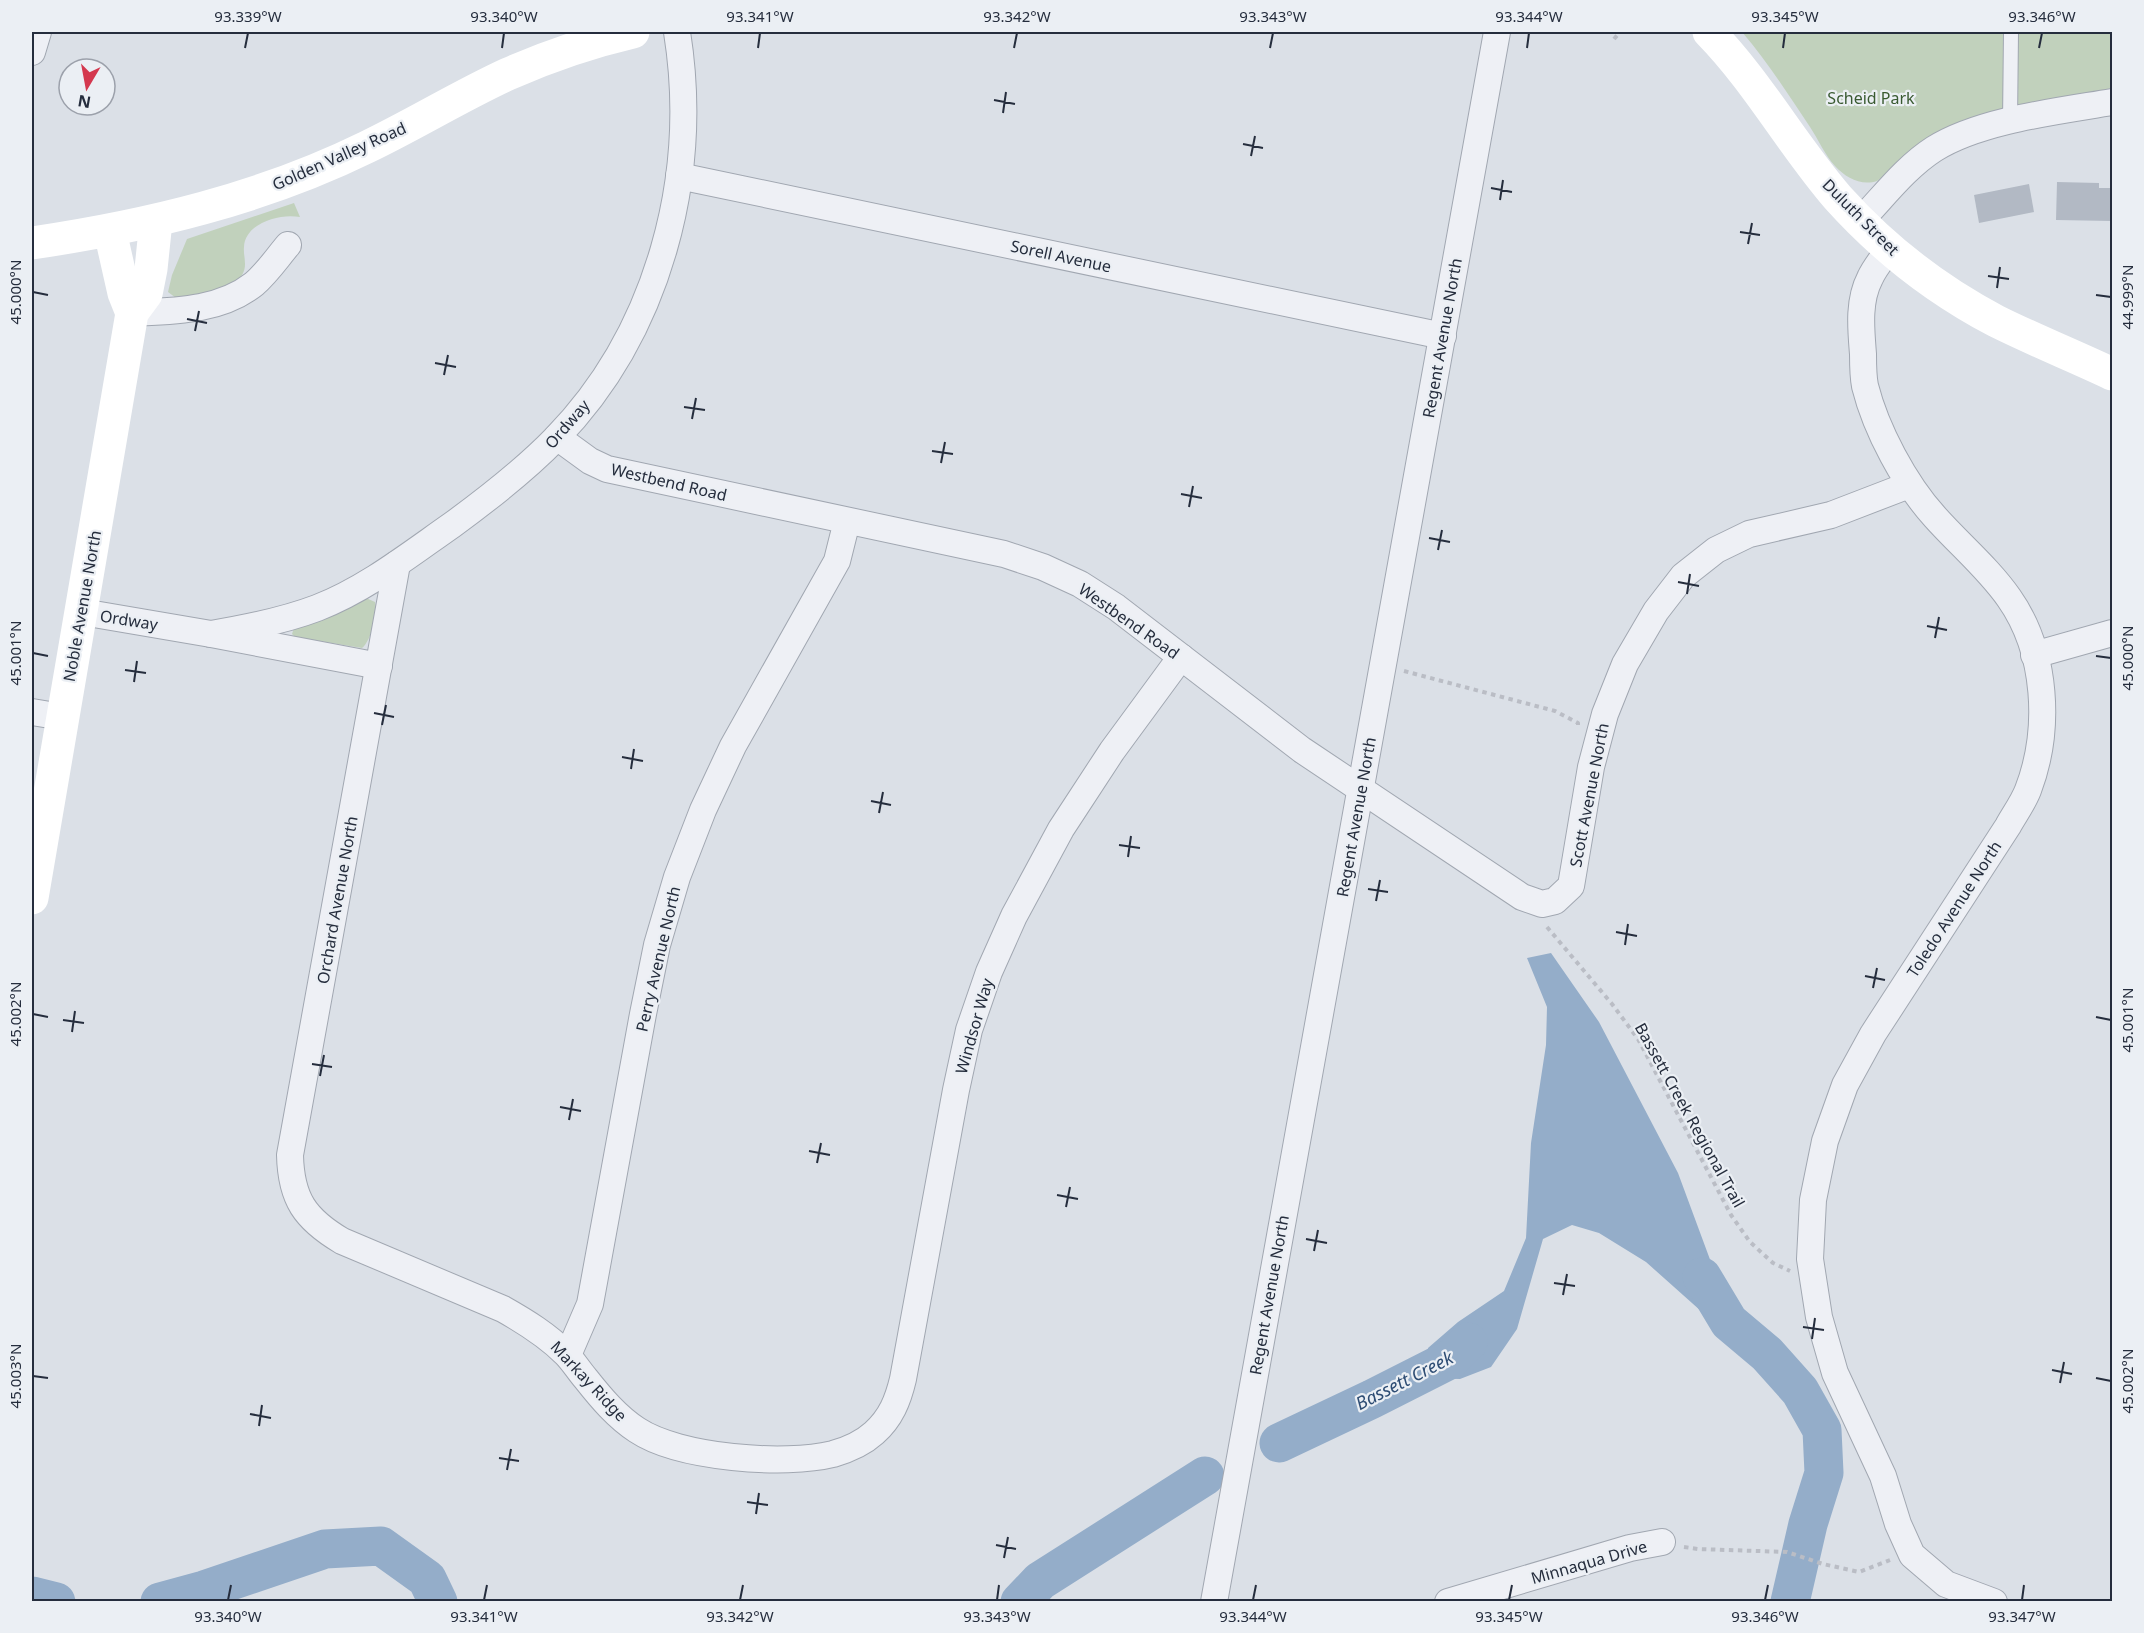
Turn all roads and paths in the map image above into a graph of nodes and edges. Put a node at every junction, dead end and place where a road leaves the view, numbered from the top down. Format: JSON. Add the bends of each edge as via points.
{"nodes":[{"id":1,"x":38,"y":32,"type":"edge"},
{"id":2,"x":633,"y":32,"type":"edge"},
{"id":3,"x":677,"y":32,"type":"edge"},
{"id":4,"x":1497,"y":32,"type":"edge"},
{"id":5,"x":1620,"y":32,"type":"edge"},
{"id":6,"x":1709,"y":32,"type":"edge"},
{"id":7,"x":2011,"y":32,"type":"edge"},
{"id":8,"x":575,"y":39,"type":"edge"},
{"id":9,"x":1614,"y":39,"type":"dead end"},
{"id":10,"x":32,"y":52,"type":"edge"},
{"id":11,"x":2112,"y":102,"type":"edge"},
{"id":12,"x":2010,"y":122,"type":"junction"},
{"id":13,"x":680,"y":176,"type":"junction"},
{"id":14,"x":1861,"y":220,"type":"junction"},
{"id":15,"x":156,"y":221,"type":"junction"},
{"id":16,"x":110,"y":231,"type":"junction"},
{"id":17,"x":32,"y":243,"type":"edge"},
{"id":18,"x":288,"y":245,"type":"dead end"},
{"id":19,"x":1890,"y":248,"type":"junction"},
{"id":20,"x":132,"y":313,"type":"junction"},
{"id":21,"x":1443,"y":336,"type":"junction"},
{"id":22,"x":2060,"y":349,"type":"junction"},
{"id":23,"x":2112,"y":356,"type":"edge"},
{"id":24,"x":2112,"y":374,"type":"edge"},
{"id":25,"x":557,"y":437,"type":"junction"},
{"id":26,"x":1909,"y":485,"type":"junction"},
{"id":27,"x":847,"y":521,"type":"junction"},
{"id":28,"x":397,"y":564,"type":"junction"},
{"id":29,"x":82,"y":612,"type":"junction"},
{"id":30,"x":2112,"y":633,"type":"edge"},
{"id":31,"x":212,"y":634,"type":"junction"},
{"id":32,"x":2034,"y":655,"type":"junction"},
{"id":33,"x":1181,"y":657,"type":"junction"},
{"id":34,"x":379,"y":666,"type":"junction"},
{"id":35,"x":1400,"y":670,"type":"dead end"},
{"id":36,"x":47,"y":715,"type":"edge"},
{"id":37,"x":1577,"y":732,"type":"dead end"},
{"id":38,"x":1361,"y":790,"type":"junction"},
{"id":39,"x":32,"y":898,"type":"edge"},
{"id":40,"x":1542,"y":904,"type":"junction"},
{"id":41,"x":320,"y":1228,"type":"joint"},
{"id":42,"x":1794,"y":1273,"type":"dead end"},
{"id":43,"x":568,"y":1355,"type":"junction"},
{"id":44,"x":872,"y":1435,"type":"joint"},
{"id":45,"x":1662,"y":1542,"type":"joint"},
{"id":46,"x":1887,"y":1549,"type":"dead end"},
{"id":47,"x":1214,"y":1602,"type":"edge"},
{"id":48,"x":1448,"y":1602,"type":"edge"},
{"id":49,"x":1994,"y":1602,"type":"edge"}],
"edges":[{"from":1,"to":10,"type":"street"},
{"from":2,"to":8,"type":"street","name":"Golden Valley Road"},
{"from":3,"to":13,"type":"street","name":"Ordway","via":[[683,83]]},
{"from":4,"to":21,"type":"street","name":"Regent Avenue North"},
{"from":5,"to":9,"type":"path"},
{"from":6,"to":14,"type":"street","name":"Duluth Street","via":[[1731,54],[1818,173]]},
{"from":7,"to":12,"type":"lane"},
{"from":8,"to":15,"type":"street","name":"Golden Valley Road","via":[[366,148],[261,191]]},
{"from":11,"to":12,"type":"street"},
{"from":12,"to":14,"type":"street","via":[[1961,135],[1933,150]]},
{"from":13,"to":21,"type":"street","name":"Sorell Avenue"},
{"from":13,"to":25,"type":"street","name":"Ordway","via":[[660,258],[636,324],[609,371]]},
{"from":14,"to":19,"type":"street","name":"Duluth Street"},
{"from":15,"to":16,"type":"street","name":"Golden Valley Road"},
{"from":15,"to":20,"type":"street","name":"Noble Avenue North","via":[[146,294]]},
{"from":16,"to":17,"type":"street","name":"Golden Valley Road"},
{"from":16,"to":20,"type":"street","name":"Noble Avenue North"},
{"from":18,"to":20,"type":"street","via":[[256,282],[222,302],[198,308]]},
{"from":19,"to":22,"type":"street","name":"Duluth Street","via":[[1956,298]]},
{"from":19,"to":26,"type":"street","name":"Toledo Avenue North","via":[[1870,276],[1862,302],[1865,385],[1882,432]]},
{"from":20,"to":29,"type":"street","name":"Noble Avenue North"},
{"from":21,"to":38,"type":"street","name":"Regent Avenue North"},
{"from":22,"to":23,"type":"street","name":"Duluth Street"},
{"from":22,"to":24,"type":"street","name":"Duluth Street"},
{"from":25,"to":27,"type":"street","name":"Westbend Road","via":[[607,469]]},
{"from":25,"to":28,"type":"street","name":"Ordway","via":[[497,492]]},
{"from":26,"to":32,"type":"street","name":"Toledo Avenue North","via":[[2011,600]]},
{"from":26,"to":40,"type":"street","name":"Scott Avenue North","via":[[1831,515],[1749,534],[1716,550],[1683,576],[1656,611],[1625,664],[1605,714],[1571,886],[1555,901]]},
{"from":27,"to":33,"type":"street","name":"Westbend Road","via":[[1004,554],[1042,567],[1080,584],[1116,607]]},
{"from":27,"to":43,"type":"street","name":"Perry Avenue North","via":[[837,561],[733,746],[677,877],[657,945],[590,1304]]},
{"from":28,"to":31,"type":"street","name":"Ordway","via":[[317,608],[274,622]]},
{"from":28,"to":34,"type":"street","name":"Orchard Avenue North"},
{"from":29,"to":31,"type":"street","name":"Ordway"},
{"from":29,"to":36,"type":"street","name":"Noble Avenue North"},
{"from":30,"to":32,"type":"street"},
{"from":31,"to":34,"type":"street","name":"Ordway"},
{"from":32,"to":49,"type":"street","name":"Toledo Avenue North","via":[[2043,713],[2028,791],[1873,1034],[1845,1085],[1825,1141],[1813,1200],[1810,1258],[1835,1373],[1883,1476],[1912,1555],[1946,1584]]},
{"from":33,"to":38,"type":"street","name":"Westbend Road"},
{"from":33,"to":44,"type":"street","name":"Windsor Way","via":[[1061,829],[989,972],[969,1030],[958,1080],[898,1400],[888,1419]]},
{"from":34,"to":41,"type":"street","name":"Orchard Avenue North","via":[[290,1155],[296,1193]]},
{"from":35,"to":37,"type":"path","via":[[1555,711],[1578,723]]},
{"from":36,"to":39,"type":"street","name":"Noble Avenue North"},
{"from":38,"to":40,"type":"street","name":"Westbend Road","via":[[1522,897]]},
{"from":38,"to":47,"type":"street","name":"Regent Avenue North"},
{"from":40,"to":42,"type":"path","name":"Bassett Creek Regional Trail","via":[[1539,918],[1638,1039],[1731,1215],[1750,1242],[1773,1263]]},
{"from":41,"to":43,"type":"street","name":"Markay Ridge","via":[[503,1309],[527,1322]]},
{"from":43,"to":44,"type":"street","name":"Markay Ridge","via":[[621,1418],[638,1431],[684,1450],[799,1458],[848,1449]]},
{"from":45,"to":46,"type":"path","via":[[1698,1549],[1787,1552],[1858,1572],[1891,1560]]},
{"from":45,"to":48,"type":"street","name":"Minnaqua Drive"}]}
